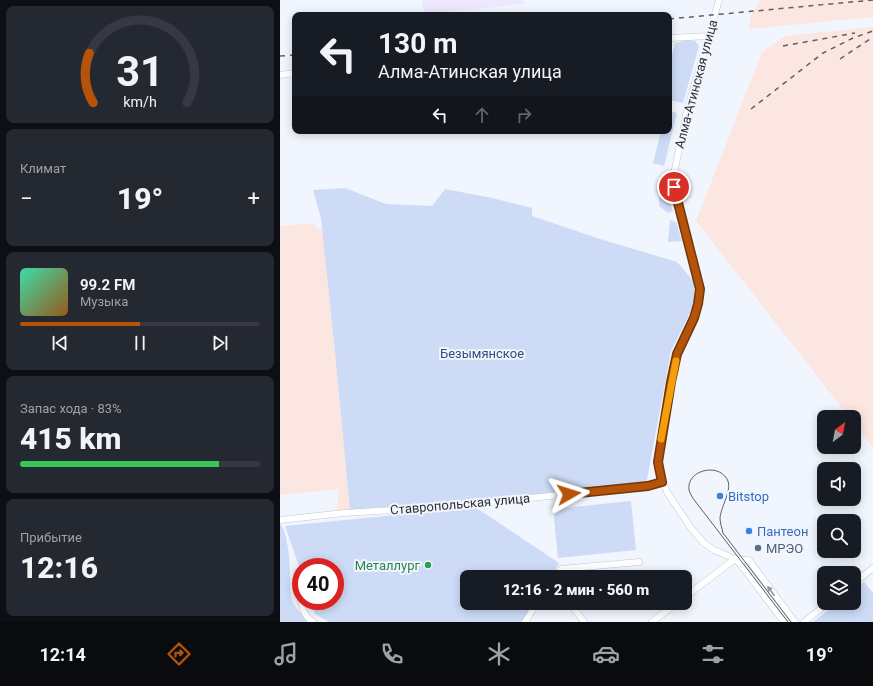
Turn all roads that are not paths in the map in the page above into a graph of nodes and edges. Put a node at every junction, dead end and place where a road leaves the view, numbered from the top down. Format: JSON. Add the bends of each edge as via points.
{"nodes":[{"id":1,"x":719,"y":0,"type":"edge"},
{"id":2,"x":709,"y":36,"type":"junction"},
{"id":3,"x":672,"y":38,"type":"edge"},
{"id":4,"x":292,"y":73,"type":"edge"},
{"id":5,"x":280,"y":74,"type":"edge"},
{"id":6,"x":662,"y":482,"type":"junction"},
{"id":7,"x":280,"y":520,"type":"edge"},
{"id":8,"x":735,"y":558,"type":"junction"},
{"id":9,"x":639,"y":562,"type":"dead end"},
{"id":10,"x":873,"y":568,"type":"edge"},
{"id":11,"x":560,"y":570,"type":"edge"},
{"id":12,"x":861,"y":577,"type":"edge"},
{"id":13,"x":692,"y":592,"type":"edge"},
{"id":14,"x":303,"y":610,"type":"edge"},
{"id":15,"x":533,"y":610,"type":"edge"},
{"id":16,"x":575,"y":610,"type":"edge"},
{"id":17,"x":668,"y":610,"type":"edge"},
{"id":18,"x":819,"y":610,"type":"edge"},
{"id":19,"x":313,"y":622,"type":"edge"},
{"id":20,"x":525,"y":622,"type":"edge"},
{"id":21,"x":584,"y":622,"type":"edge"},
{"id":22,"x":652,"y":622,"type":"edge"},
{"id":23,"x":784,"y":622,"type":"edge"},
{"id":24,"x":795,"y":622,"type":"edge"},
{"id":25,"x":804,"y":622,"type":"edge"}],
"edges":[{"from":1,"to":2,"type":"street","name":"Алма-Атинская улица"},
{"from":2,"to":3,"type":"street"},
{"from":2,"to":6,"type":"street","name":"Алма-Атинская улица","via":[[674,174],[678,207],[700,289],[694,318],[677,354],[671,382],[658,462]]},
{"from":4,"to":5,"type":"street"},
{"from":6,"to":7,"type":"street","name":"Ставропольская улица","via":[[648,486],[443,507]]},
{"from":6,"to":8,"type":"street","name":"Алма-Атинская улица","via":[[691,528],[704,543]]},
{"from":8,"to":13,"type":"street"},
{"from":8,"to":23,"type":"street"},
{"from":24,"to":8,"type":"street","name":"Алма-Атинская улица","one_way":true,"via":[[748,560]]},
{"from":9,"to":11,"type":"street"},
{"from":10,"to":12,"type":"street"},
{"from":14,"to":19,"type":"street"},
{"from":15,"to":20,"type":"street"},
{"from":16,"to":21,"type":"street"},
{"from":17,"to":22,"type":"street"},
{"from":18,"to":25,"type":"street"}]}
